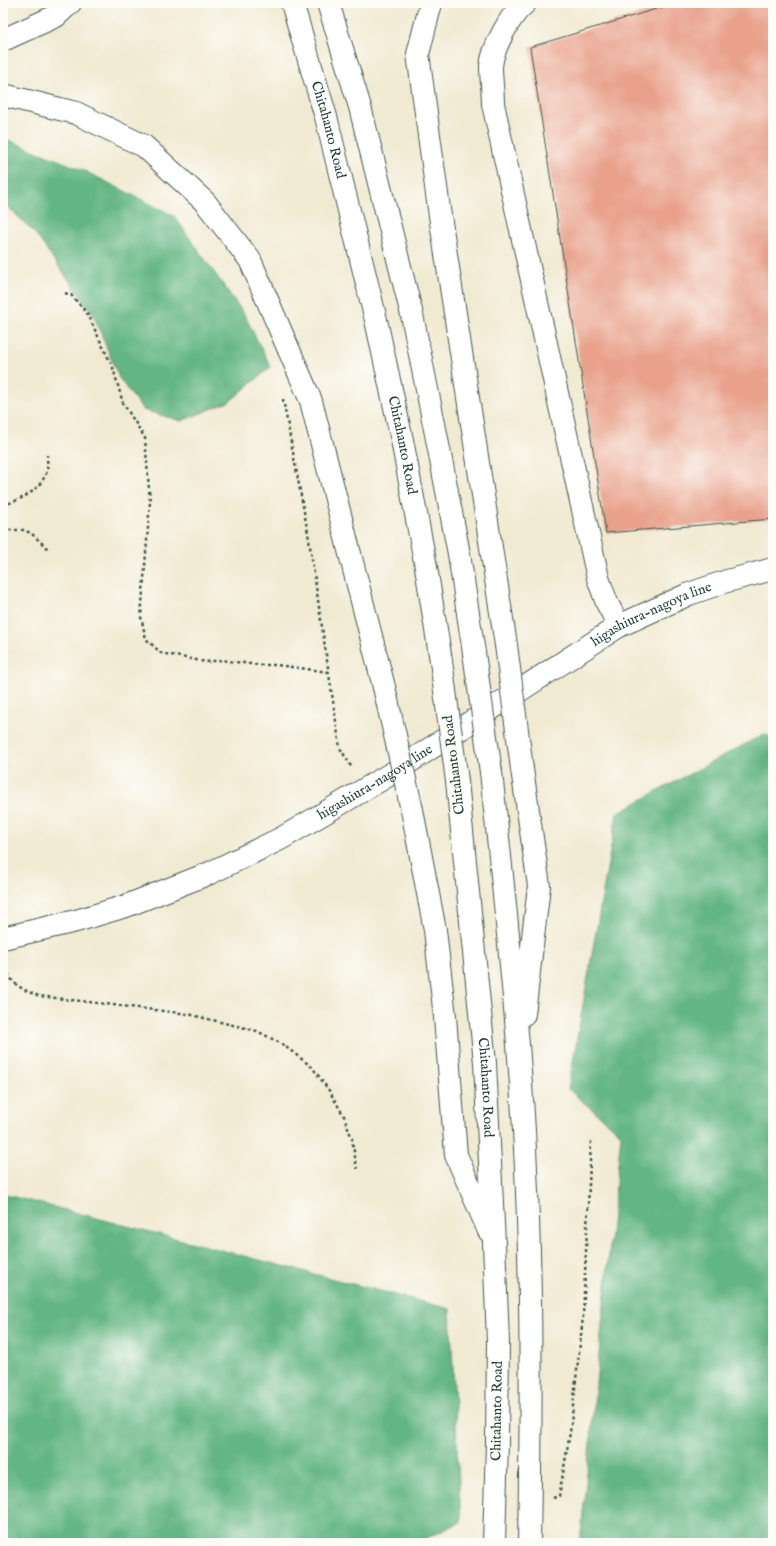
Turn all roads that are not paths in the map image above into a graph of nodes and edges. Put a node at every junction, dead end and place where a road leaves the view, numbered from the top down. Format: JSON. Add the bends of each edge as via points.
{"nodes":[{"id":1,"x":70,"y":3,"type":"edge"},
{"id":2,"x":292,"y":3,"type":"edge"},
{"id":3,"x":328,"y":3,"type":"edge"},
{"id":4,"x":431,"y":3,"type":"edge"},
{"id":5,"x":525,"y":3,"type":"edge"},
{"id":6,"x":3,"y":40,"type":"edge"},
{"id":7,"x":3,"y":95,"type":"edge"},
{"id":8,"x":773,"y":569,"type":"edge"},
{"id":9,"x":619,"y":626,"type":"junction"},
{"id":10,"x":3,"y":938,"type":"edge"},
{"id":11,"x":520,"y":1058,"type":"junction"},
{"id":12,"x":494,"y":1243,"type":"junction"},
{"id":13,"x":494,"y":1543,"type":"edge"},
{"id":14,"x":529,"y":1543,"type":"edge"}],
"edges":[{"from":1,"to":6,"type":"main road","via":[[56,16]]},
{"from":2,"to":12,"type":"main road","name":"Chitahanto Road","bridge":true,"via":[[326,117],[376,320],[402,440],[442,661],[457,781],[485,1062]]},
{"from":3,"to":11,"type":"main road","bridge":true,"via":[[360,107],[412,314],[454,531],[492,772]]},
{"from":4,"to":11,"type":"main road","bridge":true,"via":[[418,54],[441,224],[506,645],[539,886]]},
{"from":5,"to":9,"type":"main road","via":[[507,26],[491,65],[493,104],[598,578]]},
{"from":7,"to":12,"type":"main road","bridge":true,"via":[[76,113],[144,146],[205,202],[250,260],[312,401],[384,688],[412,810],[435,930],[456,1155]]},
{"from":8,"to":9,"type":"main road","name":"higashiura-nagoya line","via":[[689,594]]},
{"from":9,"to":10,"type":"main road","name":"higashiura-nagoya line","via":[[394,772],[282,838],[210,873],[126,906]]},
{"from":11,"to":14,"type":"main road","via":[[530,1322]]},
{"from":12,"to":13,"type":"main road","name":"Chitahanto Road","via":[[498,1348]]}]}
